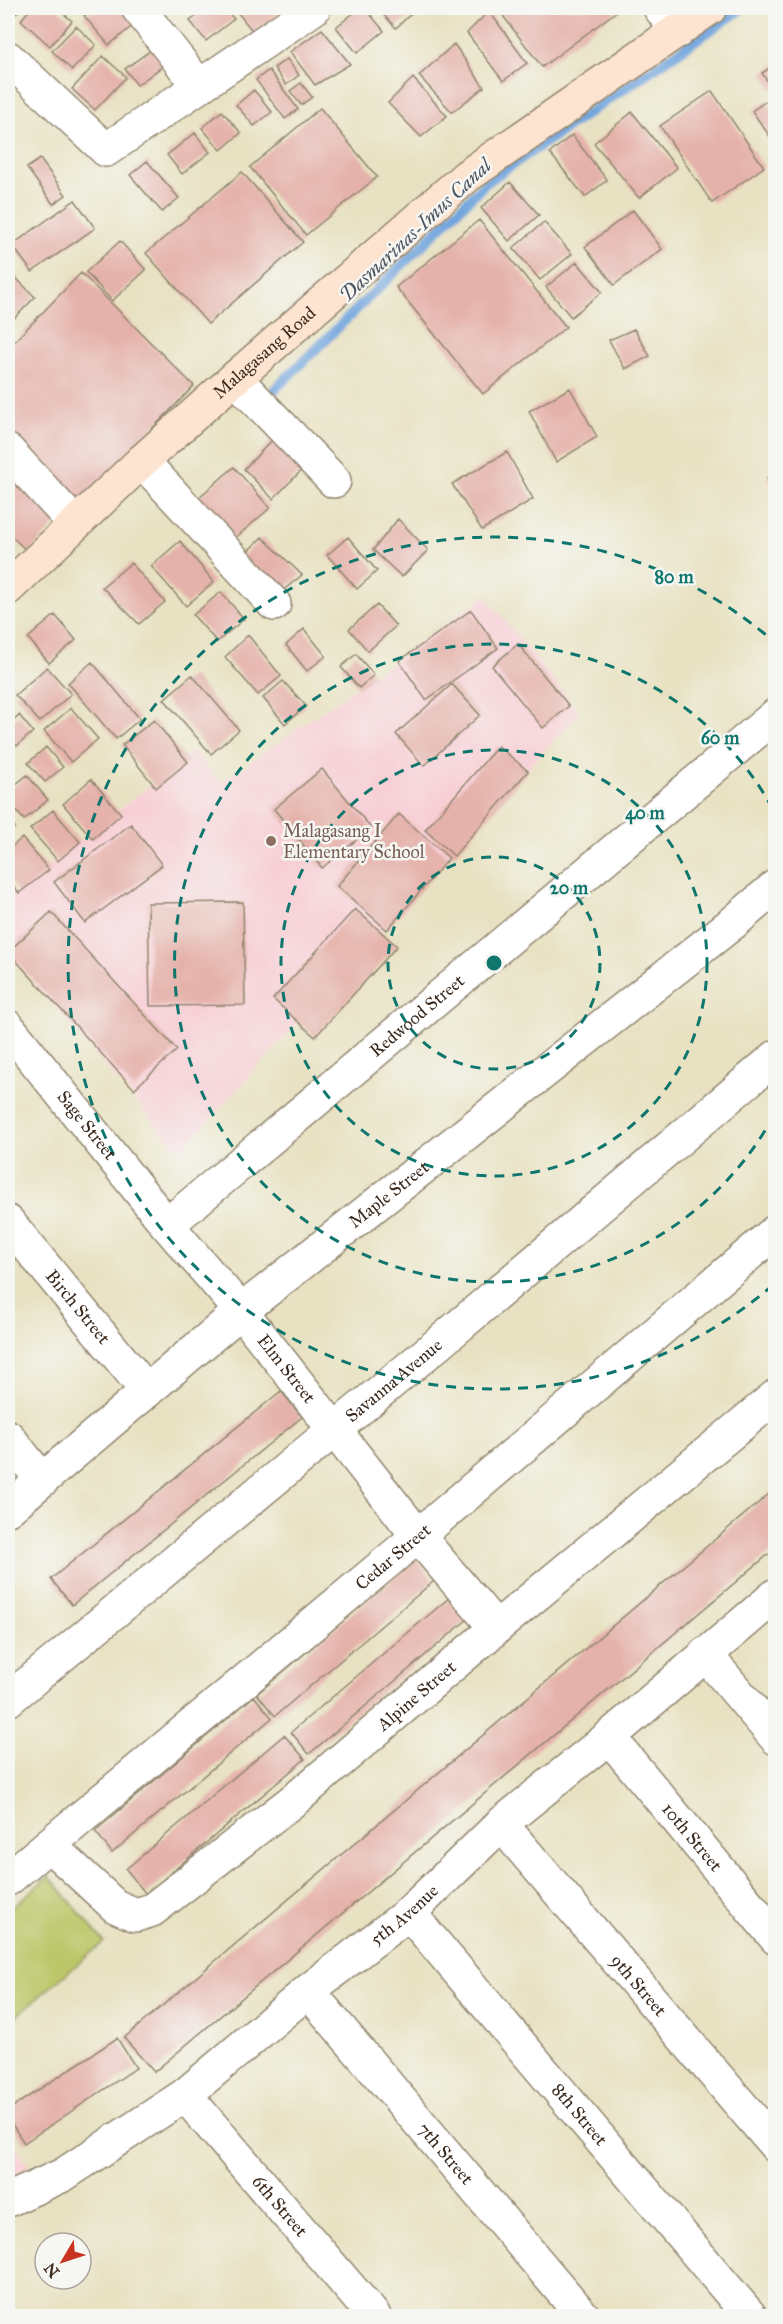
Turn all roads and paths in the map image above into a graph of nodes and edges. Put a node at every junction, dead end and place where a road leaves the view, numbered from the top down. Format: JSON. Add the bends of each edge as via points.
{"nodes":[{"id":1,"x":138,"y":8,"type":"edge"},
{"id":2,"x":314,"y":8,"type":"edge"},
{"id":3,"x":710,"y":8,"type":"edge"},
{"id":4,"x":669,"y":19,"type":"edge"},
{"id":5,"x":8,"y":58,"type":"edge"},
{"id":6,"x":199,"y":86,"type":"junction"},
{"id":7,"x":235,"y":378,"type":"junction"},
{"id":8,"x":8,"y":451,"type":"edge"},
{"id":9,"x":142,"y":461,"type":"junction"},
{"id":10,"x":334,"y":481,"type":"dead end"},
{"id":11,"x":75,"y":524,"type":"junction"},
{"id":12,"x":8,"y":588,"type":"edge"},
{"id":13,"x":274,"y":604,"type":"dead end"},
{"id":14,"x":776,"y":715,"type":"edge"},
{"id":15,"x":776,"y":886,"type":"edge"},
{"id":16,"x":8,"y":1027,"type":"edge"},
{"id":17,"x":776,"y":1057,"type":"edge"},
{"id":18,"x":8,"y":1222,"type":"edge"},
{"id":19,"x":167,"y":1225,"type":"junction"},
{"id":20,"x":776,"y":1231,"type":"edge"},
{"id":21,"x":241,"y":1311,"type":"junction"},
{"id":22,"x":147,"y":1391,"type":"junction"},
{"id":23,"x":776,"y":1396,"type":"edge"},
{"id":24,"x":333,"y":1430,"type":"junction"},
{"id":25,"x":8,"y":1437,"type":"edge"},
{"id":26,"x":42,"y":1480,"type":"junction"},
{"id":27,"x":8,"y":1509,"type":"edge"},
{"id":28,"x":418,"y":1536,"type":"junction"},
{"id":29,"x":776,"y":1595,"type":"edge"},
{"id":30,"x":495,"y":1628,"type":"junction"},
{"id":31,"x":705,"y":1654,"type":"junction"},
{"id":32,"x":8,"y":1700,"type":"edge"},
{"id":33,"x":609,"y":1737,"type":"junction"},
{"id":34,"x":776,"y":1738,"type":"edge"},
{"id":35,"x":501,"y":1824,"type":"junction"},
{"id":36,"x":49,"y":1845,"type":"junction"},
{"id":37,"x":8,"y":1879,"type":"edge"},
{"id":38,"x":409,"y":1913,"type":"junction"},
{"id":39,"x":776,"y":1938,"type":"edge"},
{"id":40,"x":308,"y":1991,"type":"junction"},
{"id":41,"x":185,"y":2095,"type":"junction"},
{"id":42,"x":776,"y":2146,"type":"edge"},
{"id":43,"x":8,"y":2200,"type":"edge"},
{"id":44,"x":374,"y":2316,"type":"edge"},
{"id":45,"x":583,"y":2316,"type":"edge"},
{"id":46,"x":750,"y":2316,"type":"edge"}],
"edges":[{"from":1,"to":6,"type":"street"},
{"from":2,"to":6,"type":"street"},
{"from":3,"to":4,"type":"main road","name":"Malagasang Road"},
{"from":4,"to":7,"type":"main road","name":"Malagasang Road","via":[[467,176]]},
{"from":5,"to":6,"type":"street","via":[[106,150]]},
{"from":7,"to":9,"type":"main road","name":"Malagasang Road"},
{"from":7,"to":10,"type":"street"},
{"from":8,"to":11,"type":"street"},
{"from":9,"to":11,"type":"main road","name":"Malagasang Road"},
{"from":9,"to":13,"type":"street"},
{"from":11,"to":12,"type":"main road","name":"Malagasang Road"},
{"from":14,"to":19,"type":"street","name":"Redwood Street"},
{"from":15,"to":21,"type":"street","name":"Maple Street"},
{"from":16,"to":19,"type":"street","name":"Sage Street"},
{"from":17,"to":24,"type":"street","name":"Savanna Avenue"},
{"from":18,"to":22,"type":"street","name":"Birch Street"},
{"from":19,"to":21,"type":"street","name":"Elm Street"},
{"from":20,"to":28,"type":"street","name":"Cedar Street"},
{"from":21,"to":22,"type":"street","name":"Maple Street"},
{"from":21,"to":24,"type":"street","name":"Elm Street"},
{"from":22,"to":26,"type":"street","name":"Maple Street"},
{"from":23,"to":30,"type":"street","name":"Alpine Street"},
{"from":24,"to":28,"type":"street","name":"Elm Street"},
{"from":24,"to":32,"type":"street","name":"Savanna Avenue"},
{"from":25,"to":26,"type":"street"},
{"from":26,"to":27,"type":"street","name":"Maple Street"},
{"from":28,"to":30,"type":"street","name":"Elm Street"},
{"from":28,"to":36,"type":"street","name":"Cedar Street"},
{"from":29,"to":31,"type":"street","name":"5th Avenue"},
{"from":30,"to":36,"type":"street","name":"Alpine Street","via":[[299,1796],[152,1910],[136,1915],[115,1906]]},
{"from":31,"to":33,"type":"street","name":"5th Avenue"},
{"from":31,"to":34,"type":"street"},
{"from":33,"to":35,"type":"street","name":"5th Avenue"},
{"from":33,"to":39,"type":"street","name":"10th Street"},
{"from":35,"to":38,"type":"street","name":"5th Avenue"},
{"from":35,"to":42,"type":"street","name":"9th Street"},
{"from":36,"to":37,"type":"street","name":"Cedar Street"},
{"from":38,"to":40,"type":"street","name":"5th Avenue"},
{"from":38,"to":46,"type":"street","name":"8th Street"},
{"from":40,"to":41,"type":"street","name":"5th Avenue"},
{"from":40,"to":45,"type":"street","name":"7th Street"},
{"from":41,"to":43,"type":"street","name":"5th Avenue","via":[[63,2175]]},
{"from":41,"to":44,"type":"street","name":"6th Street"}]}
